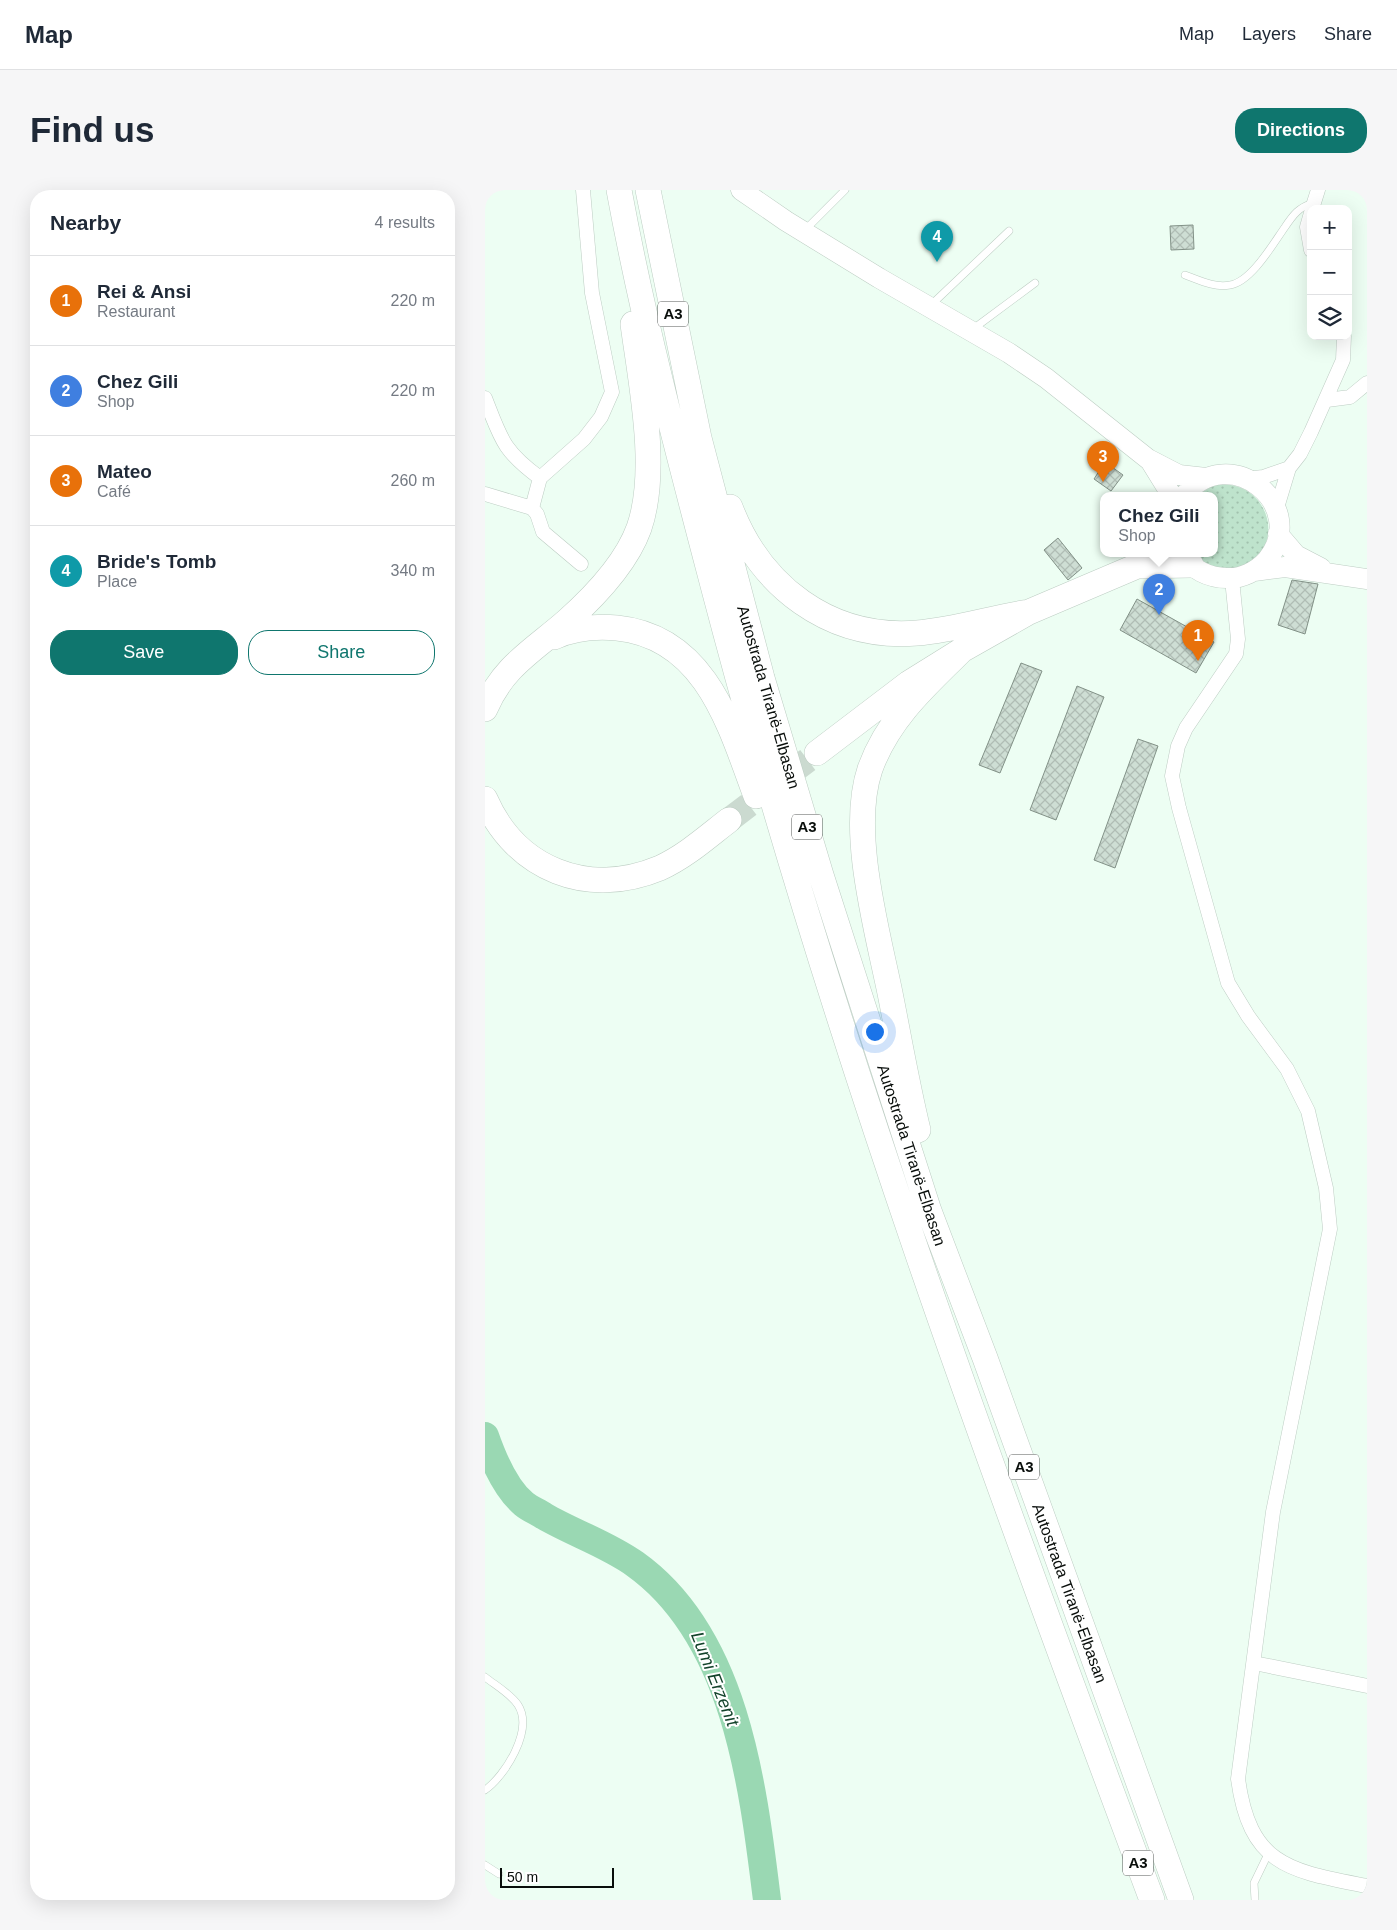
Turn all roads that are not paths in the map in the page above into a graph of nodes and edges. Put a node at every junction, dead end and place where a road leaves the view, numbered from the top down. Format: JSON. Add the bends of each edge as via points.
{"nodes":[{"id":1,"x":583,"y":190,"type":"edge"},
{"id":2,"x":619,"y":190,"type":"edge"},
{"id":3,"x":648,"y":190,"type":"edge"},
{"id":4,"x":741,"y":190,"type":"edge"},
{"id":5,"x":845,"y":190,"type":"edge"},
{"id":6,"x":1314,"y":204,"type":"edge"},
{"id":7,"x":1009,"y":231,"type":"dead end"},
{"id":8,"x":803,"y":232,"type":"junction"},
{"id":9,"x":1185,"y":275,"type":"dead end"},
{"id":10,"x":1035,"y":283,"type":"dead end"},
{"id":11,"x":638,"y":284,"type":"junction"},
{"id":12,"x":929,"y":307,"type":"junction"},
{"id":13,"x":971,"y":331,"type":"junction"},
{"id":14,"x":1344,"y":340,"type":"edge"},
{"id":15,"x":1367,"y":383,"type":"edge"},
{"id":16,"x":485,"y":398,"type":"edge"},
{"id":17,"x":1327,"y":400,"type":"junction"},
{"id":18,"x":699,"y":438,"type":"junction"},
{"id":19,"x":1148,"y":459,"type":"junction"},
{"id":20,"x":1289,"y":468,"type":"junction"},
{"id":21,"x":540,"y":478,"type":"junction"},
{"id":22,"x":1206,"y":478,"type":"junction"},
{"id":23,"x":1247,"y":478,"type":"junction"},
{"id":24,"x":1169,"y":492,"type":"edge"},
{"id":25,"x":1188,"y":492,"type":"edge"},
{"id":26,"x":485,"y":494,"type":"edge"},
{"id":27,"x":532,"y":508,"type":"junction"},
{"id":28,"x":1276,"y":511,"type":"junction"},
{"id":29,"x":1278,"y":534,"type":"junction"},
{"id":30,"x":1144,"y":560,"type":"edge"},
{"id":31,"x":1187,"y":560,"type":"edge"},
{"id":32,"x":581,"y":564,"type":"dead end"},
{"id":33,"x":1254,"y":571,"type":"junction"},
{"id":34,"x":1332,"y":573,"type":"junction"},
{"id":35,"x":1232,"y":579,"type":"junction"},
{"id":36,"x":1367,"y":579,"type":"edge"},
{"id":37,"x":1029,"y":612,"type":"junction"},
{"id":38,"x":534,"y":648,"type":"junction"},
{"id":39,"x":962,"y":650,"type":"junction"},
{"id":40,"x":485,"y":709,"type":"edge"},
{"id":41,"x":817,"y":753,"type":"tunnel mouth"},
{"id":42,"x":485,"y":799,"type":"edge"},
{"id":43,"x":729,"y":820,"type":"tunnel mouth"},
{"id":44,"x":800,"y":893,"type":"junction"},
{"id":45,"x":929,"y":1211,"type":"junction"},
{"id":46,"x":1254,"y":1663,"type":"junction"},
{"id":47,"x":485,"y":1676,"type":"edge"},
{"id":48,"x":1367,"y":1686,"type":"edge"},
{"id":49,"x":485,"y":1790,"type":"edge"},
{"id":50,"x":1268,"y":1854,"type":"junction"},
{"id":51,"x":485,"y":1865,"type":"edge"},
{"id":52,"x":499,"y":1874,"type":"dead end"},
{"id":53,"x":1367,"y":1886,"type":"edge"},
{"id":54,"x":1152,"y":1900,"type":"edge"},
{"id":55,"x":1181,"y":1900,"type":"edge"},
{"id":56,"x":1255,"y":1900,"type":"edge"}],
"edges":[{"from":1,"to":21,"type":"street","via":[[592,293],[612,392],[601,418],[584,439]]},
{"from":2,"to":11,"type":"highway","name":"Autostrada Tiranë-Elbasan","number":"A3"},
{"from":3,"to":18,"type":"highway","name":"Autostrada Tiranë-Elbasan","number":"A3"},
{"from":4,"to":8,"type":"main road"},
{"from":5,"to":8,"type":"lane"},
{"from":6,"to":9,"type":"lane","via":[[1296,211],[1241,282],[1213,285]]},
{"from":7,"to":12,"type":"lane"},
{"from":8,"to":12,"type":"main road"},
{"from":10,"to":13,"type":"lane"},
{"from":11,"to":38,"type":"highway","via":[[630,301],[647,445],[647,479],[638,529],[626,552],[598,590]]},
{"from":11,"to":44,"type":"highway","name":"Autostrada Tiranë-Elbasan","number":"A3","via":[[739,687]]},
{"from":12,"to":13,"type":"main road"},
{"from":13,"to":19,"type":"main road","via":[[1046,378]]},
{"from":14,"to":17,"type":"street","via":[[1343,360]]},
{"from":15,"to":17,"type":"street","via":[[1349,397]]},
{"from":16,"to":21,"type":"street","via":[[511,454]]},
{"from":17,"to":20,"type":"street","via":[[1300,454]]},
{"from":18,"to":37,"type":"highway","via":[[714,447],[729,504],[759,563],[802,604],[860,629],[901,634],[951,628]]},
{"from":18,"to":45,"type":"highway","name":"Autostrada Tiranë-Elbasan","number":"A3","via":[[762,678],[821,875]]},
{"from":19,"to":22,"type":"main road","via":[[1179,474]]},
{"from":19,"to":24,"type":"main road"},
{"from":20,"to":23,"type":"street","via":[[1263,477]]},
{"from":20,"to":28,"type":"street"},
{"from":21,"to":27,"type":"street"},
{"from":22,"to":23,"type":"main road","via":[[1227,474]]},
{"from":22,"to":25,"type":"main road"},
{"from":23,"to":28,"type":"main road","via":[[1265,491]]},
{"from":26,"to":27,"type":"street"},
{"from":27,"to":32,"type":"street","via":[[543,532]]},
{"from":28,"to":29,"type":"main road"},
{"from":29,"to":33,"type":"main road","via":[[1270,555]]},
{"from":29,"to":34,"type":"main road","via":[[1296,555]]},
{"from":30,"to":31,"type":"highway"},
{"from":30,"to":37,"type":"highway"},
{"from":31,"to":35,"type":"main road","via":[[1209,576]]},
{"from":33,"to":34,"type":"main road","via":[[1285,567]]},
{"from":33,"to":35,"type":"main road"},
{"from":34,"to":36,"type":"main road"},
{"from":35,"to":46,"type":"street","via":[[1239,639],[1236,654],[1186,728],[1178,746],[1172,776],[1228,983],[1287,1069],[1308,1111],[1325,1188],[1330,1229],[1273,1512]]},
{"from":37,"to":39,"type":"highway"},
{"from":38,"to":40,"type":"highway","via":[[510,668]]},
{"from":38,"to":44,"type":"highway","via":[[568,632],[605,627],[639,631],[685,658],[707,681],[719,703],[765,820],[785,882]]},
{"from":39,"to":41,"type":"highway","via":[[909,683]]},
{"from":39,"to":45,"type":"highway","via":[[913,698],[893,724],[870,769],[862,821],[863,852],[913,1110],[936,1191]]},
{"from":42,"to":43,"type":"highway","via":[[501,829],[530,857],[566,875],[585,880],[623,879],[661,867],[692,849]]},
{"from":44,"to":54,"type":"highway","name":"Autostrada Tiranë-Elbasan","number":"A3","via":[[857,1074],[1005,1504]]},
{"from":45,"to":55,"type":"highway","name":"Autostrada Tiranë-Elbasan","number":"A3"},
{"from":46,"to":48,"type":"street"},
{"from":46,"to":50,"type":"street","via":[[1238,1779],[1241,1803]]},
{"from":47,"to":49,"type":"lane","via":[[518,1705],[522,1718],[519,1740],[509,1764],[496,1782]]},
{"from":50,"to":53,"type":"street","via":[[1287,1866],[1312,1875]]},
{"from":50,"to":56,"type":"lane","via":[[1254,1883]]},
{"from":51,"to":52,"type":"lane"}]}
